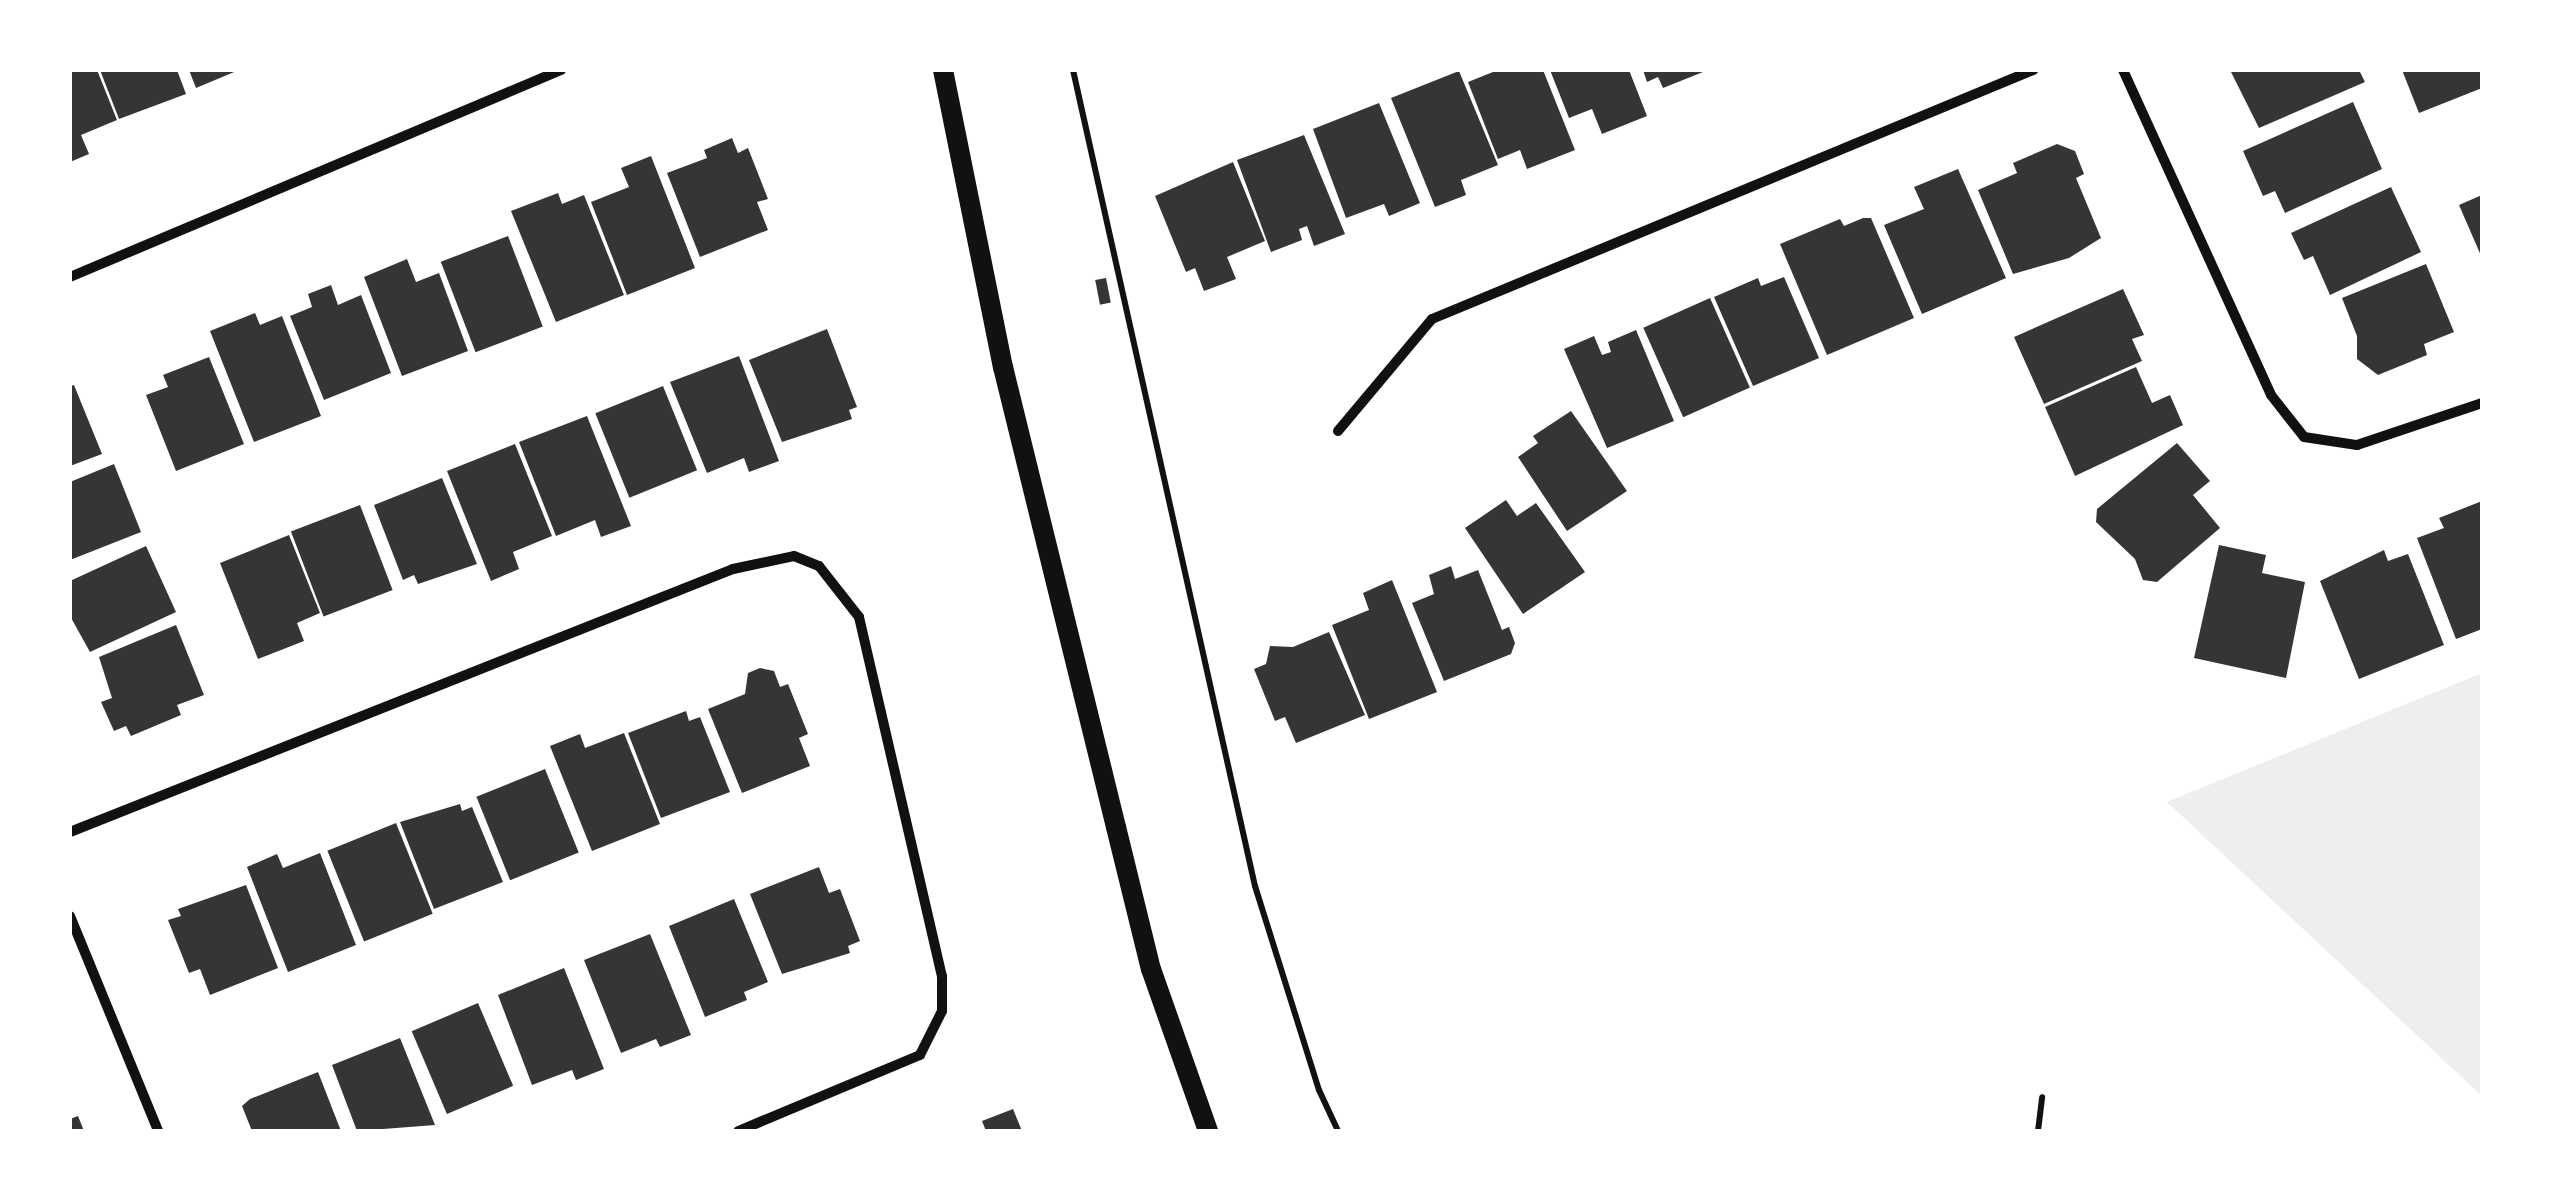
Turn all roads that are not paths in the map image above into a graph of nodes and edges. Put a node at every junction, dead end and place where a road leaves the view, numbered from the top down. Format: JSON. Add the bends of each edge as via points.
{"nodes":[{"id":1,"x":560,"y":70,"type":"edge"},
{"id":2,"x":942,"y":70,"type":"edge"},
{"id":3,"x":2032,"y":70,"type":"edge"},
{"id":4,"x":2123,"y":70,"type":"edge"},
{"id":5,"x":70,"y":277,"type":"edge"},
{"id":6,"x":2482,"y":404,"type":"edge"},
{"id":7,"x":1338,"y":431,"type":"dead end"},
{"id":8,"x":70,"y":832,"type":"edge"},
{"id":9,"x":70,"y":916,"type":"edge"},
{"id":10,"x":158,"y":1131,"type":"edge"},
{"id":11,"x":738,"y":1131,"type":"edge"},
{"id":12,"x":1208,"y":1131,"type":"edge"}],
"edges":[{"from":1,"to":5,"type":"street"},
{"from":2,"to":12,"type":"main road","via":[[1003,367],[1151,968]]},
{"from":3,"to":7,"type":"street","via":[[1432,318]]},
{"from":4,"to":6,"type":"street","via":[[2271,395],[2304,436],[2357,445]]},
{"from":8,"to":11,"type":"street","via":[[733,569],[794,556],[818,566],[860,616],[942,976],[942,1012],[920,1055]]},
{"from":9,"to":10,"type":"street"}]}
